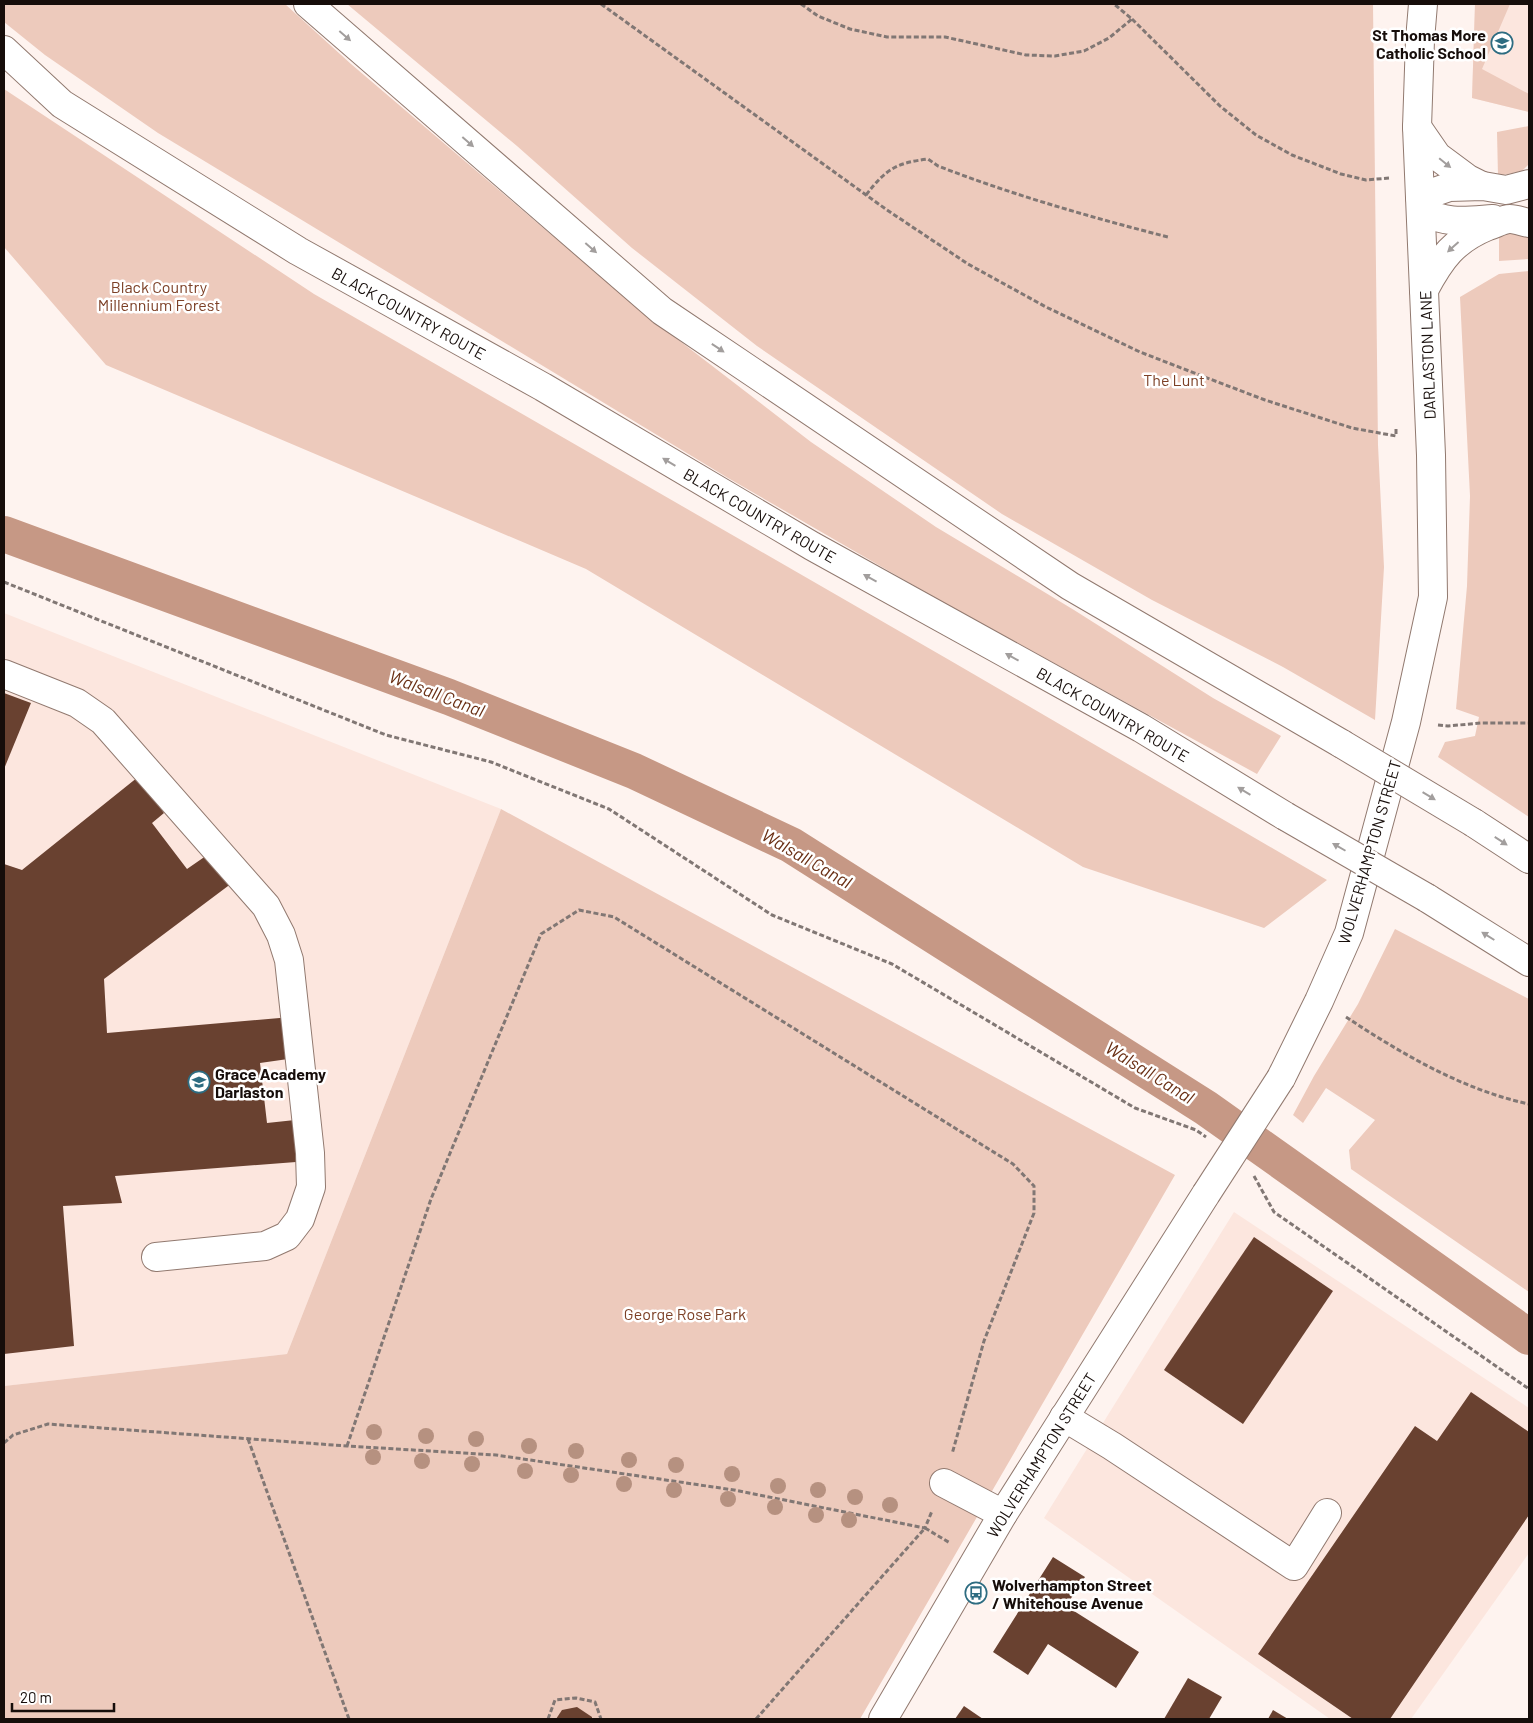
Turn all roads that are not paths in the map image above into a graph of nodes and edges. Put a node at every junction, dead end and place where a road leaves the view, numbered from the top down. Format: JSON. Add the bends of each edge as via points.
{"nodes":[{"id":1,"x":308,"y":4,"type":"edge"},
{"id":2,"x":1423,"y":4,"type":"edge"},
{"id":3,"x":4,"y":50,"type":"edge"},
{"id":4,"x":1417,"y":127,"type":"junction"},
{"id":5,"x":1512,"y":190,"type":"edge"},
{"id":6,"x":1420,"y":204,"type":"junction"},
{"id":7,"x":1520,"y":221,"type":"edge"},
{"id":8,"x":1424,"y":290,"type":"junction"},
{"id":9,"x":4,"y":674,"type":"edge"},
{"id":10,"x":1408,"y":713,"type":"joint"},
{"id":11,"x":1529,"y":859,"type":"edge"},
{"id":12,"x":1529,"y":962,"type":"edge"},
{"id":13,"x":156,"y":1257,"type":"dead end"},
{"id":14,"x":1064,"y":1417,"type":"junction"},
{"id":15,"x":944,"y":1483,"type":"road end"},
{"id":16,"x":1327,"y":1513,"type":"dead end"},
{"id":17,"x":1002,"y":1514,"type":"junction"},
{"id":18,"x":883,"y":1719,"type":"edge"}],
"edges":[{"from":1,"to":11,"type":"main road","one_way":true,"bridge":true,"via":[[662,311],[1070,586],[1342,744]]},
{"from":2,"to":4,"type":"main road","name":"DARLASTON LANE"},
{"from":12,"to":3,"type":"main road","name":"BLACK COUNTRY ROUTE","one_way":true,"bridge":true,"via":[[1141,728],[812,546],[543,387],[298,251],[62,104]]},
{"from":4,"to":5,"type":"main road","one_way":true,"via":[[1437,156],[1468,179]]},
{"from":4,"to":6,"type":"main road","name":"DARLASTON LANE"},
{"from":5,"to":6,"type":"main road","via":[[1449,186]]},
{"from":6,"to":7,"type":"main road","via":[[1448,221]]},
{"from":6,"to":8,"type":"main road","name":"DARLASTON LANE"},
{"from":7,"to":8,"type":"main road","one_way":true,"via":[[1479,230],[1462,239],[1441,261]]},
{"from":8,"to":10,"type":"main road","name":"DARLASTON LANE","via":[[1433,597]]},
{"from":9,"to":13,"type":"main road","via":[[77,703],[103,721],[266,906],[289,960],[310,1153],[311,1187],[300,1219],[287,1236],[265,1246]]},
{"from":10,"to":14,"type":"main road","name":"WOLVERHAMPTON STREET","bridge":true,"via":[[1349,933],[1319,1001],[1281,1078]]},
{"from":14,"to":16,"type":"main road","via":[[1294,1566]]},
{"from":14,"to":17,"type":"main road","name":"WOLVERHAMPTON STREET"},
{"from":15,"to":17,"type":"main road"},
{"from":17,"to":18,"type":"main road","name":"WOLVERHAMPTON STREET"}]}
